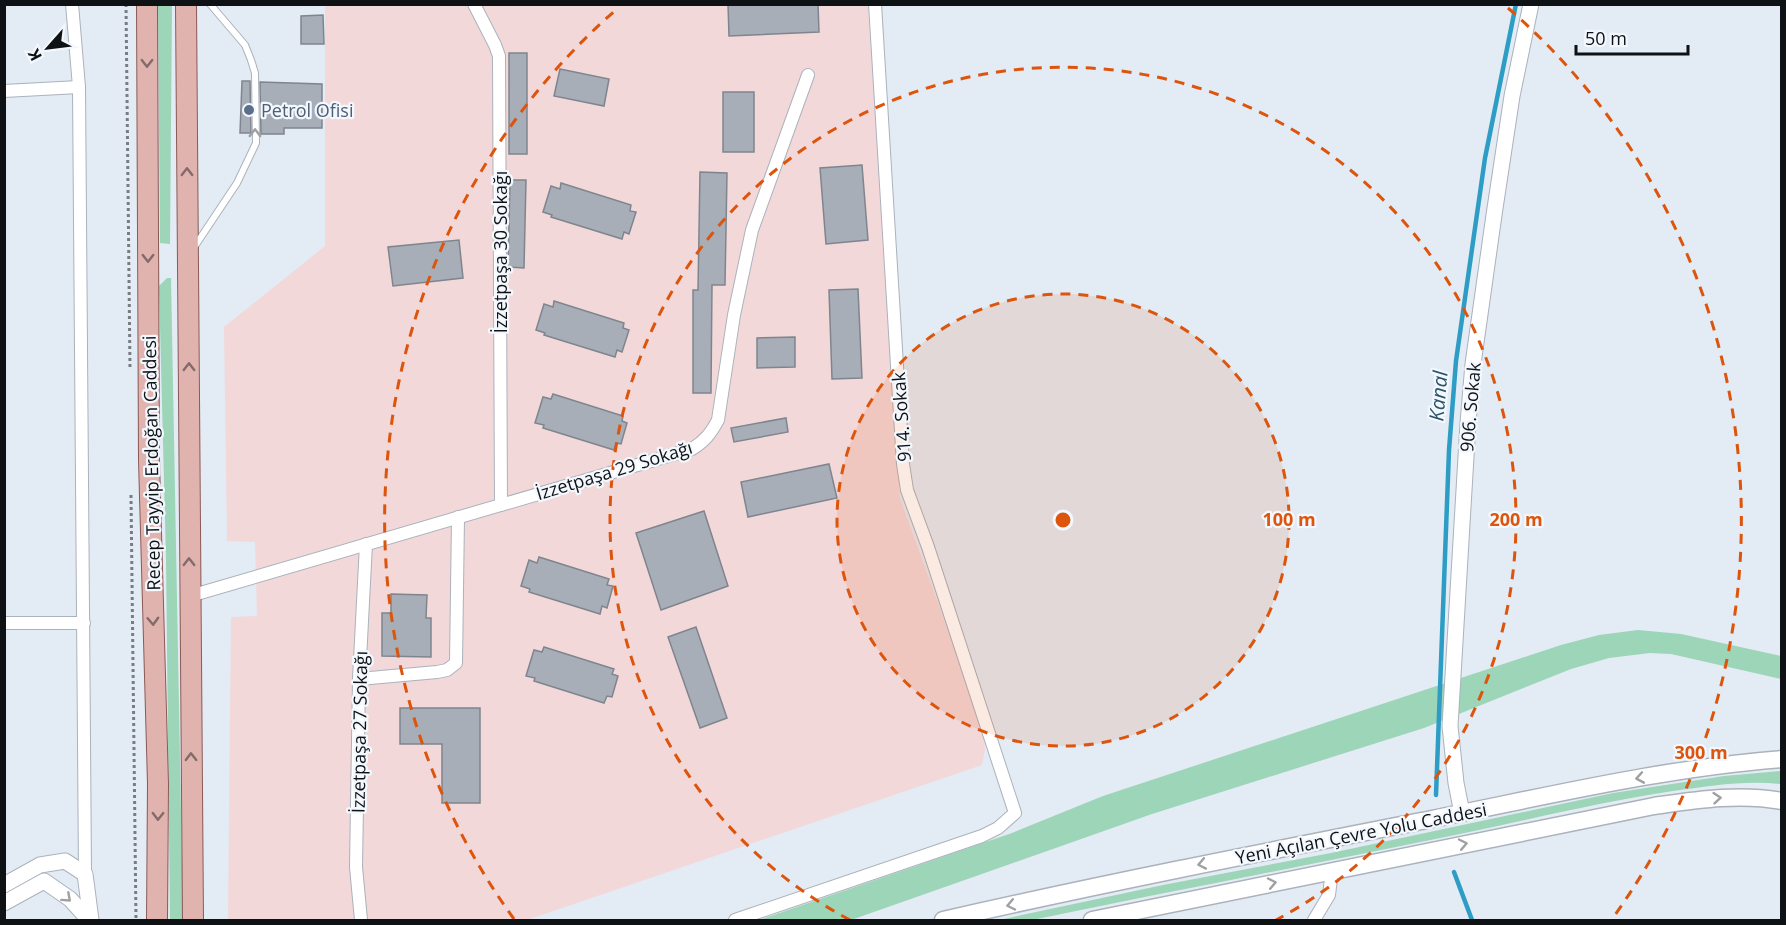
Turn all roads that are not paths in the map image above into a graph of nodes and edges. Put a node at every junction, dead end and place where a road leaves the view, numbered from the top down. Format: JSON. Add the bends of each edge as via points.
{"nodes":[{"id":1,"x":72,"y":4,"type":"edge"},
{"id":2,"x":147,"y":4,"type":"edge"},
{"id":3,"x":186,"y":4,"type":"edge"},
{"id":4,"x":210,"y":4,"type":"edge"},
{"id":5,"x":474,"y":4,"type":"edge"},
{"id":6,"x":875,"y":4,"type":"edge"},
{"id":7,"x":1531,"y":4,"type":"edge"},
{"id":8,"x":808,"y":75,"type":"dead end"},
{"id":9,"x":79,"y":87,"type":"junction"},
{"id":10,"x":4,"y":91,"type":"edge"},
{"id":11,"x":188,"y":257,"type":"junction"},
{"id":12,"x":501,"y":504,"type":"junction"},
{"id":13,"x":459,"y":517,"type":"junction"},
{"id":14,"x":366,"y":544,"type":"junction"},
{"id":15,"x":190,"y":596,"type":"junction"},
{"id":16,"x":4,"y":623,"type":"edge"},
{"id":17,"x":84,"y":623,"type":"junction"},
{"id":18,"x":359,"y":679,"type":"junction"},
{"id":19,"x":1782,"y":759,"type":"edge"},
{"id":20,"x":1782,"y":801,"type":"edge"},
{"id":21,"x":1462,"y":813,"type":"junction"},
{"id":22,"x":1332,"y":871,"type":"junction"},
{"id":23,"x":85,"y":874,"type":"junction"},
{"id":24,"x":4,"y":885,"type":"edge"},
{"id":25,"x":4,"y":903,"type":"edge"},
{"id":26,"x":90,"y":921,"type":"edge"},
{"id":27,"x":157,"y":921,"type":"edge"},
{"id":28,"x":193,"y":921,"type":"edge"},
{"id":29,"x":361,"y":921,"type":"edge"},
{"id":30,"x":735,"y":921,"type":"edge"},
{"id":31,"x":943,"y":921,"type":"edge"},
{"id":32,"x":1092,"y":921,"type":"edge"},
{"id":33,"x":1314,"y":921,"type":"edge"}],
"edges":[{"from":1,"to":9,"type":"street"},
{"from":2,"to":27,"type":"main road","name":"Recep Tayyip Erdoğan Caddesi","one_way":true},
{"from":11,"to":3,"type":"main road","name":"Recep Tayyip Erdoğan Caddesi","one_way":true},
{"from":11,"to":4,"type":"lane","one_way":true,"via":[[237,183],[256,143],[255,73],[251,60],[245,45]]},
{"from":5,"to":12,"type":"street","name":"İzzetpaşa 30 Sokağı","via":[[499,56]]},
{"from":6,"to":30,"type":"street","name":"914. Sokak","via":[[907,490],[1015,813],[982,836]]},
{"from":7,"to":21,"type":"street","name":"906. Sokak","via":[[1512,96],[1473,364],[1450,726]]},
{"from":8,"to":12,"type":"street","name":"İzzetpaşa 29 Sokağı","via":[[752,230],[718,420],[711,434],[692,448]]},
{"from":9,"to":10,"type":"street"},
{"from":9,"to":17,"type":"street"},
{"from":15,"to":11,"type":"main road","name":"Recep Tayyip Erdoğan Caddesi","one_way":true},
{"from":12,"to":13,"type":"street","name":"İzzetpaşa 29 Sokağı"},
{"from":13,"to":14,"type":"street","name":"İzzetpaşa 29 Sokağı"},
{"from":13,"to":18,"type":"street","via":[[456,663],[437,672]]},
{"from":14,"to":15,"type":"street","name":"İzzetpaşa 29 Sokağı"},
{"from":14,"to":18,"type":"street","name":"İzzetpaşa 27 Sokağı"},
{"from":28,"to":15,"type":"main road","name":"Recep Tayyip Erdoğan Caddesi","one_way":true},
{"from":16,"to":17,"type":"street"},
{"from":17,"to":23,"type":"street"},
{"from":18,"to":29,"type":"street","name":"İzzetpaşa 27 Sokağı","via":[[356,867]]},
{"from":19,"to":21,"type":"main road","name":"Yeni Açılan Çevre Yolu Caddesi","one_way":true,"via":[[1674,772]]},
{"from":22,"to":20,"type":"main road","name":"Yeni Açılan Çevre Yolu Caddesi","one_way":true,"via":[[1653,806],[1720,798]]},
{"from":21,"to":31,"type":"main road","name":"Yeni Açılan Çevre Yolu Caddesi","one_way":true},
{"from":32,"to":22,"type":"main road","name":"Yeni Açılan Çevre Yolu Caddesi","one_way":true},
{"from":22,"to":33,"type":"street","via":[[1329,895]]},
{"from":23,"to":24,"type":"street","via":[[65,861],[40,865]]},
{"from":23,"to":26,"type":"street"},
{"from":25,"to":26,"type":"street","one_way":true,"via":[[44,881],[70,899]]}]}
